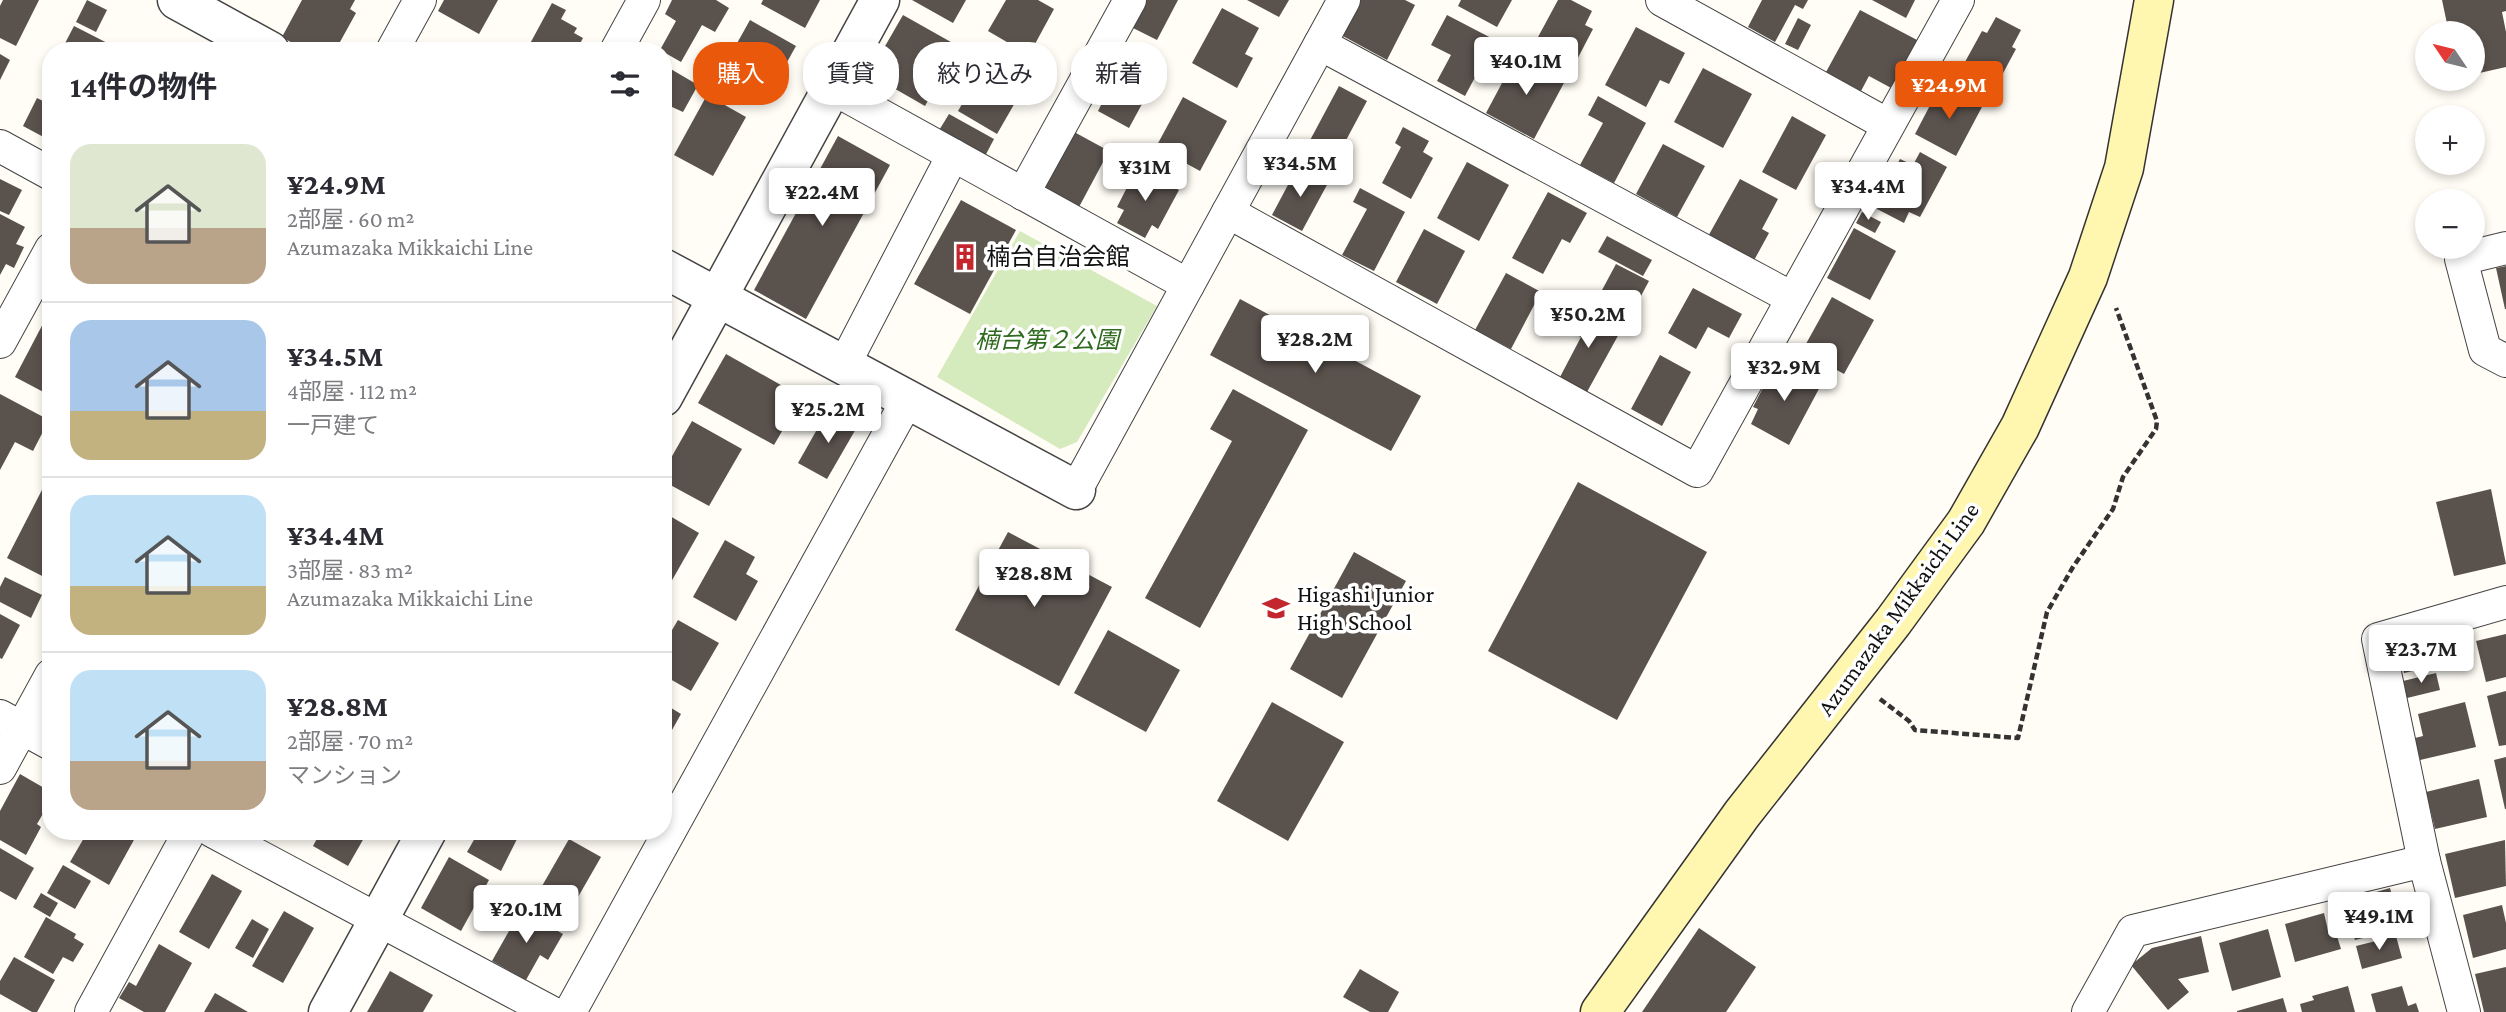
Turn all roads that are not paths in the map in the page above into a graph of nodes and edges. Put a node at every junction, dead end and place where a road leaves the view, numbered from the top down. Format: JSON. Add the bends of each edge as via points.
{"nodes":[{"id":1,"x":177,"y":0,"type":"edge"},
{"id":2,"x":420,"y":0,"type":"edge"},
{"id":3,"x":644,"y":0,"type":"edge"},
{"id":4,"x":880,"y":0,"type":"edge"},
{"id":5,"x":1130,"y":0,"type":"edge"},
{"id":6,"x":1345,"y":0,"type":"edge"},
{"id":7,"x":1662,"y":0,"type":"edge"},
{"id":8,"x":1958,"y":0,"type":"edge"},
{"id":9,"x":2154,"y":0,"type":"edge"},
{"id":10,"x":254,"y":42,"type":"edge"},
{"id":11,"x":397,"y":42,"type":"edge"},
{"id":12,"x":621,"y":42,"type":"edge"},
{"id":13,"x":857,"y":42,"type":"edge"},
{"id":14,"x":1320,"y":44,"type":"junction"},
{"id":15,"x":823,"y":105,"type":"edge"},
{"id":16,"x":863,"y":105,"type":"edge"},
{"id":17,"x":1888,"y":124,"type":"junction"},
{"id":18,"x":0,"y":146,"type":"edge"},
{"id":19,"x":953,"y":155,"type":"junction"},
{"id":20,"x":42,"y":169,"type":"edge"},
{"id":21,"x":1023,"y":194,"type":"junction"},
{"id":22,"x":1228,"y":212,"type":"junction"},
{"id":23,"x":2506,"y":248,"type":"edge"},
{"id":24,"x":42,"y":265,"type":"edge"},
{"id":25,"x":672,"y":273,"type":"edge"},
{"id":26,"x":1188,"y":285,"type":"junction"},
{"id":27,"x":718,"y":297,"type":"junction"},
{"id":28,"x":1792,"y":298,"type":"junction"},
{"id":29,"x":0,"y":342,"type":"edge"},
{"id":30,"x":2506,"y":361,"type":"edge"},
{"id":31,"x":844,"y":365,"type":"junction"},
{"id":32,"x":672,"y":381,"type":"edge"},
{"id":33,"x":908,"y":400,"type":"junction"},
{"id":34,"x":1076,"y":490,"type":"joint"},
{"id":35,"x":2506,"y":602,"type":"edge"},
{"id":36,"x":42,"y":686,"type":"edge"},
{"id":37,"x":11,"y":722,"type":"edge"},
{"id":38,"x":42,"y":739,"type":"edge"},
{"id":39,"x":0,"y":768,"type":"edge"},
{"id":40,"x":672,"y":827,"type":"edge"},
{"id":41,"x":185,"y":840,"type":"edge"},
{"id":42,"x":229,"y":840,"type":"edge"},
{"id":43,"x":422,"y":840,"type":"edge"},
{"id":44,"x":665,"y":840,"type":"edge"},
{"id":45,"x":2424,"y":861,"type":"junction"},
{"id":46,"x":379,"y":918,"type":"junction"},
{"id":47,"x":91,"y":1012,"type":"edge"},
{"id":48,"x":328,"y":1012,"type":"edge"},
{"id":49,"x":551,"y":1012,"type":"edge"},
{"id":50,"x":570,"y":1012,"type":"edge"},
{"id":51,"x":1600,"y":1012,"type":"edge"},
{"id":52,"x":2088,"y":1012,"type":"edge"},
{"id":53,"x":2464,"y":1012,"type":"edge"}],
"edges":[{"from":1,"to":10,"type":"street"},
{"from":2,"to":11,"type":"street"},
{"from":3,"to":12,"type":"street"},
{"from":4,"to":13,"type":"street"},
{"from":5,"to":21,"type":"street"},
{"from":6,"to":14,"type":"street"},
{"from":7,"to":17,"type":"street"},
{"from":8,"to":17,"type":"street"},
{"from":9,"to":51,"type":"main road","name":"Azumazaka Mikkaichi Line","via":[[2124,168],[2088,277],[2020,426],[1966,522],[1742,814]]},
{"from":14,"to":22,"type":"street"},
{"from":14,"to":28,"type":"street"},
{"from":15,"to":27,"type":"street"},
{"from":16,"to":19,"type":"street"},
{"from":17,"to":28,"type":"street"},
{"from":18,"to":20,"type":"street"},
{"from":19,"to":21,"type":"street"},
{"from":19,"to":31,"type":"street"},
{"from":21,"to":26,"type":"street"},
{"from":22,"to":26,"type":"street"},
{"from":22,"to":28,"type":"street","via":[[1697,471]]},
{"from":23,"to":30,"type":"street","via":[[2461,259],[2484,350]]},
{"from":24,"to":29,"type":"street"},
{"from":25,"to":27,"type":"street"},
{"from":26,"to":34,"type":"street"},
{"from":27,"to":31,"type":"street"},
{"from":27,"to":32,"type":"street"},
{"from":31,"to":33,"type":"street"},
{"from":33,"to":34,"type":"street"},
{"from":33,"to":40,"type":"street"},
{"from":35,"to":45,"type":"street","via":[[2378,639]]},
{"from":36,"to":37,"type":"street"},
{"from":37,"to":38,"type":"street"},
{"from":37,"to":39,"type":"street"},
{"from":41,"to":47,"type":"street"},
{"from":42,"to":46,"type":"street"},
{"from":43,"to":46,"type":"street"},
{"from":44,"to":50,"type":"street"},
{"from":45,"to":52,"type":"street","via":[[2133,931]]},
{"from":45,"to":53,"type":"street"},
{"from":46,"to":48,"type":"street"},
{"from":46,"to":49,"type":"street"}]}
